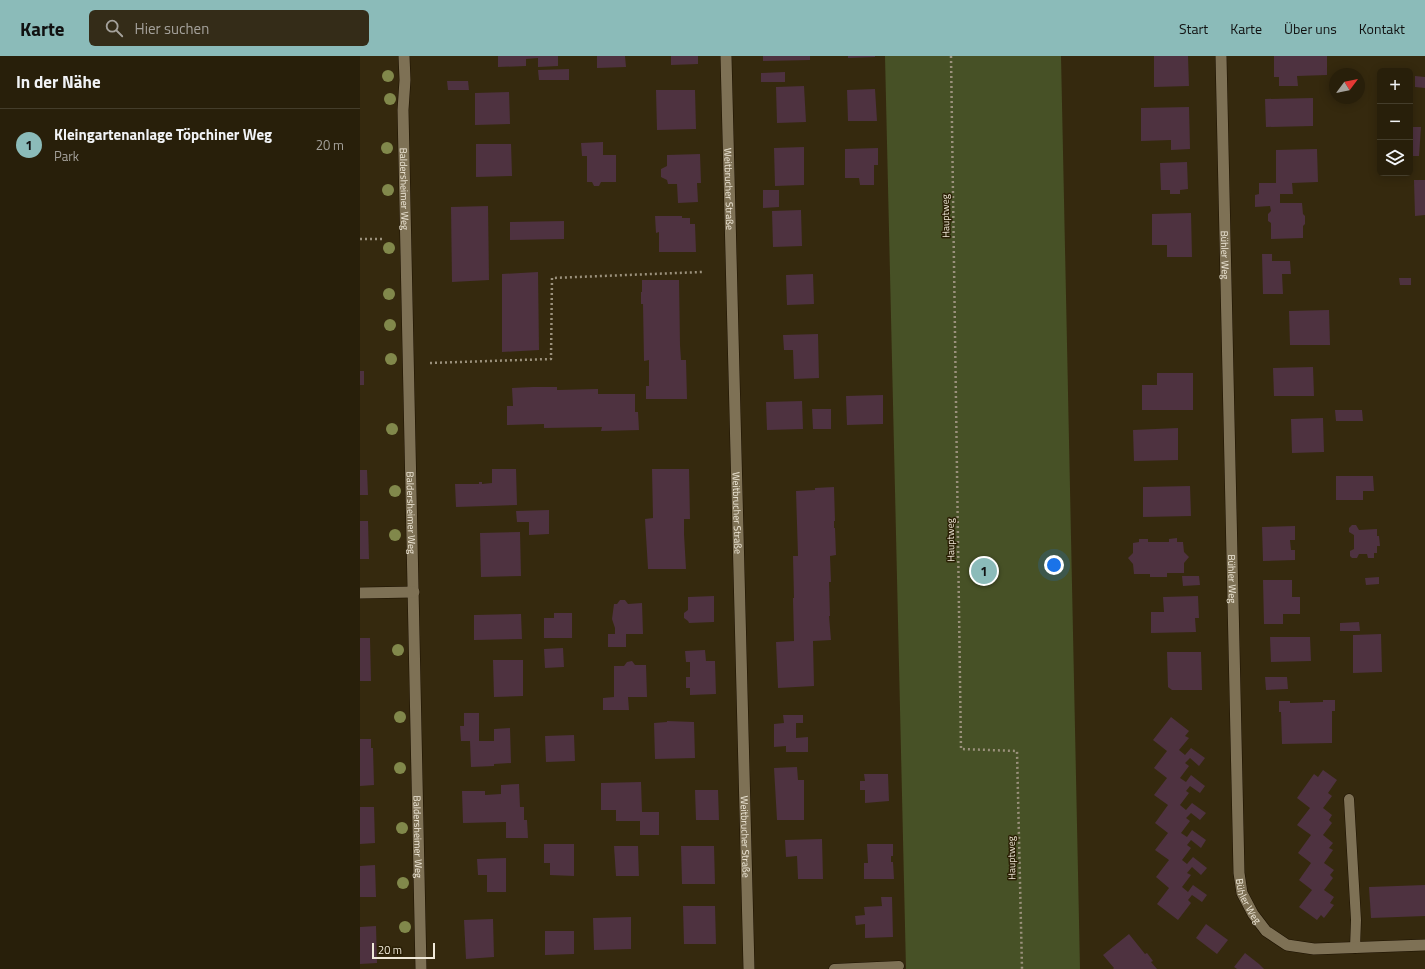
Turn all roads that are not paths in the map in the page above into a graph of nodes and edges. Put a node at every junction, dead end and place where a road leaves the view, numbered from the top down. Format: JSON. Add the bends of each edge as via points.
{"nodes":[{"id":1,"x":404,"y":56,"type":"edge"},
{"id":2,"x":726,"y":56,"type":"edge"},
{"id":3,"x":1221,"y":56,"type":"edge"},
{"id":4,"x":414,"y":592,"type":"junction"},
{"id":5,"x":360,"y":593,"type":"edge"},
{"id":6,"x":1349,"y":800,"type":"dead end"},
{"id":7,"x":1425,"y":945,"type":"edge"},
{"id":8,"x":1355,"y":948,"type":"junction"},
{"id":9,"x":899,"y":966,"type":"dead end"},
{"id":10,"x":422,"y":969,"type":"edge"},
{"id":11,"x":749,"y":969,"type":"edge"},
{"id":12,"x":834,"y":969,"type":"edge"}],
"edges":[{"from":1,"to":4,"type":"street","name":"Baldersheimer Weg"},
{"from":2,"to":11,"type":"street","name":"Weitbrucher Straße"},
{"from":3,"to":8,"type":"street","name":"Bühler Weg","via":[[1239,873],[1242,893],[1266,931],[1287,945],[1314,949]]},
{"from":4,"to":5,"type":"street"},
{"from":4,"to":10,"type":"street","name":"Baldersheimer Weg"},
{"from":6,"to":8,"type":"lane","via":[[1356,920]]},
{"from":7,"to":8,"type":"street","name":"Bühler Weg"},
{"from":9,"to":12,"type":"lane"}]}
